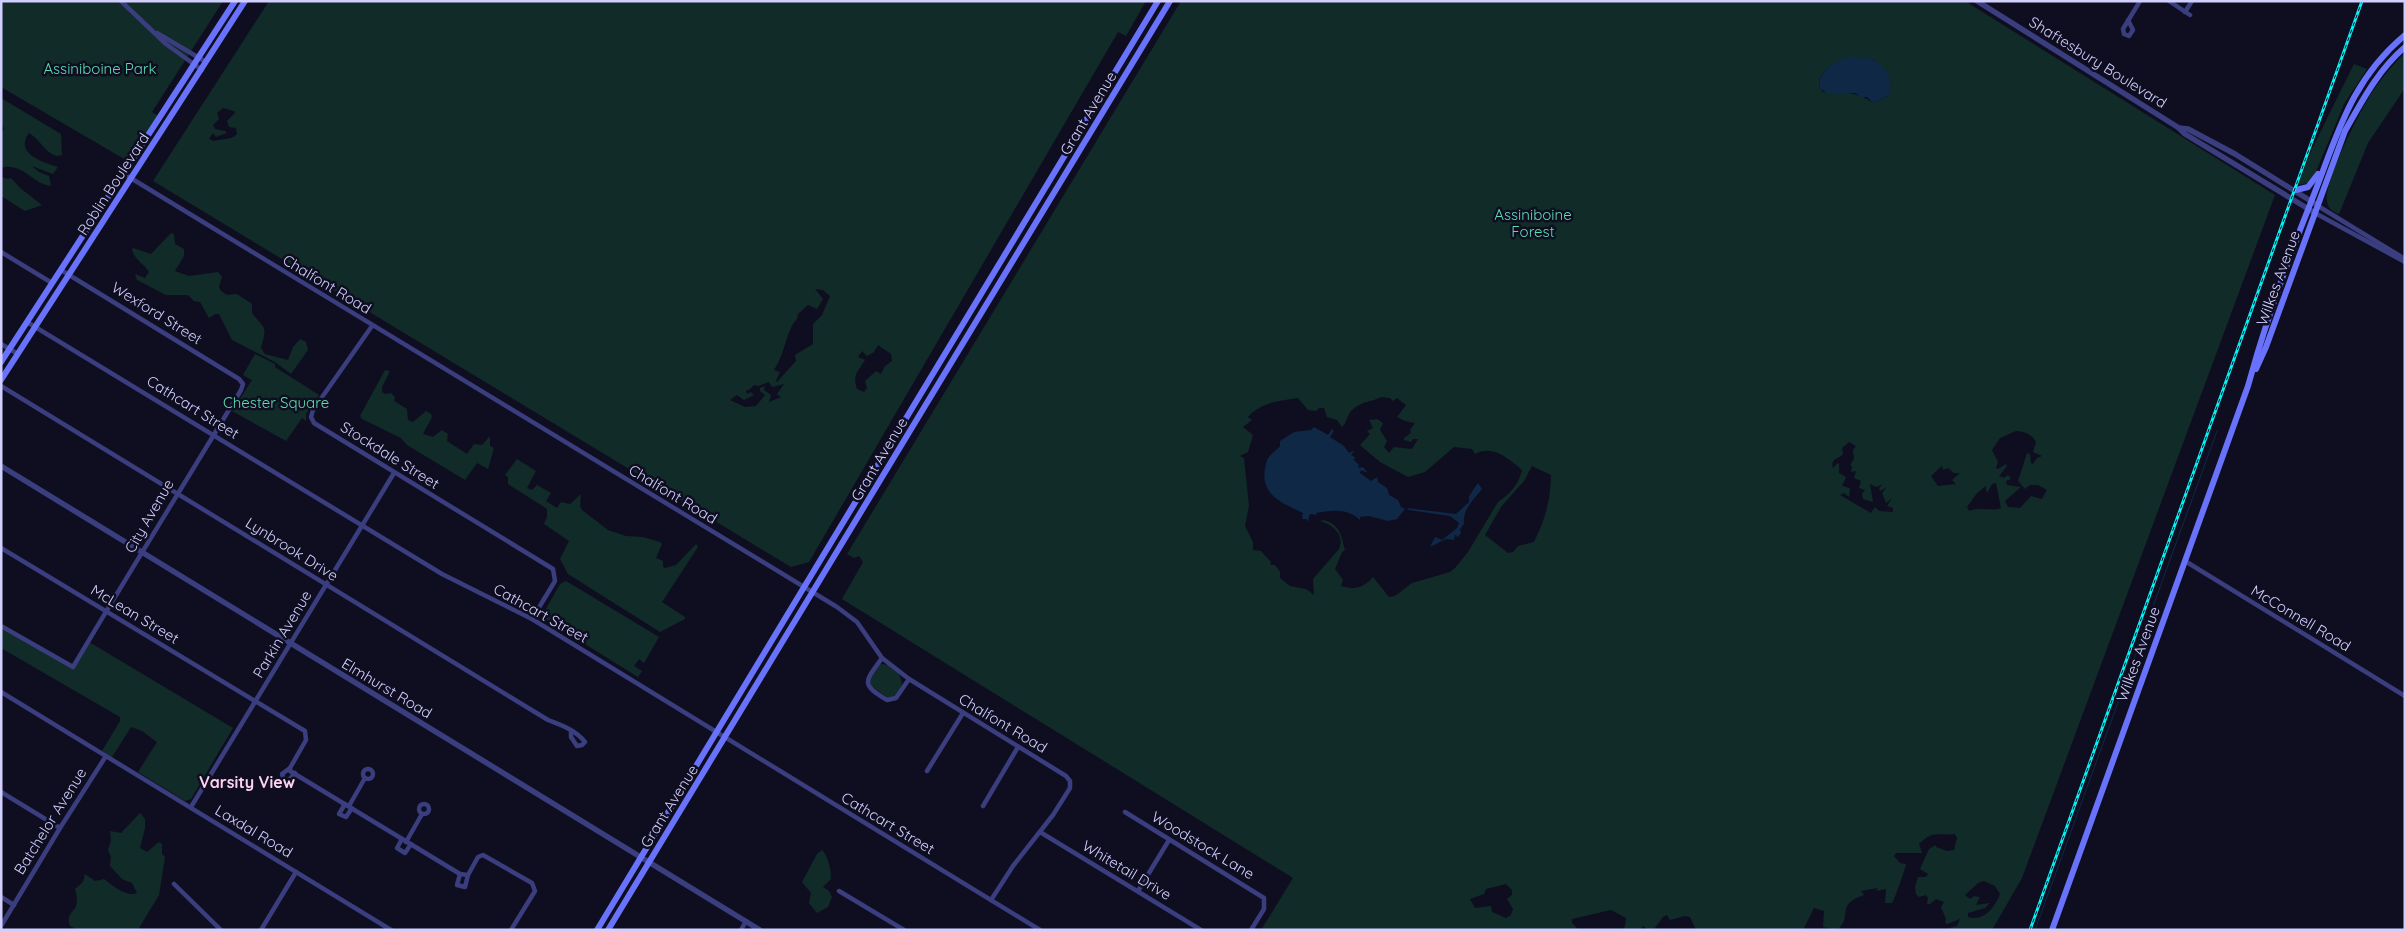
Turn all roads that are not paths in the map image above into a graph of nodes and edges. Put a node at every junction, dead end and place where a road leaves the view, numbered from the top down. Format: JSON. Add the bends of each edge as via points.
{"nodes":[{"id":1,"x":121,"y":1,"type":"edge"},
{"id":2,"x":235,"y":1,"type":"edge"},
{"id":3,"x":245,"y":1,"type":"edge"},
{"id":4,"x":1158,"y":1,"type":"edge"},
{"id":5,"x":1170,"y":1,"type":"edge"},
{"id":6,"x":1978,"y":1,"type":"edge"},
{"id":7,"x":2140,"y":1,"type":"edge"},
{"id":8,"x":2169,"y":1,"type":"edge"},
{"id":9,"x":2192,"y":1,"type":"edge"},
{"id":10,"x":2185,"y":12,"type":"junction"},
{"id":11,"x":2190,"y":15,"type":"dead end"},
{"id":12,"x":2128,"y":20,"type":"dead end"},
{"id":13,"x":156,"y":33,"type":"junction"},
{"id":14,"x":2405,"y":35,"type":"edge"},
{"id":15,"x":2405,"y":47,"type":"edge"},
{"id":16,"x":198,"y":58,"type":"junction"},
{"id":17,"x":206,"y":62,"type":"junction"},
{"id":18,"x":194,"y":65,"type":"junction"},
{"id":19,"x":202,"y":70,"type":"junction"},
{"id":20,"x":2179,"y":128,"type":"junction"},
{"id":21,"x":2330,"y":151,"type":"junction"},
{"id":22,"x":124,"y":174,"type":"junction"},
{"id":23,"x":132,"y":178,"type":"junction"},
{"id":24,"x":2296,"y":190,"type":"junction"},
{"id":25,"x":2311,"y":201,"type":"junction"},
{"id":26,"x":2318,"y":206,"type":"junction"},
{"id":27,"x":2308,"y":209,"type":"junction"},
{"id":28,"x":2315,"y":213,"type":"junction"},
{"id":29,"x":1,"y":252,"type":"edge"},
{"id":30,"x":2405,"y":261,"type":"edge"},
{"id":31,"x":61,"y":270,"type":"junction"},
{"id":32,"x":68,"y":274,"type":"junction"},
{"id":33,"x":52,"y":282,"type":"junction"},
{"id":34,"x":28,"y":322,"type":"junction"},
{"id":35,"x":35,"y":326,"type":"junction"},
{"id":36,"x":372,"y":326,"type":"junction"},
{"id":37,"x":1,"y":344,"type":"edge"},
{"id":38,"x":10,"y":349,"type":"junction"},
{"id":39,"x":18,"y":354,"type":"junction"},
{"id":40,"x":1,"y":362,"type":"edge"},
{"id":41,"x":239,"y":379,"type":"joint"},
{"id":42,"x":1,"y":380,"type":"edge"},
{"id":43,"x":1,"y":386,"type":"edge"},
{"id":44,"x":2248,"y":386,"type":"junction"},
{"id":45,"x":214,"y":435,"type":"junction"},
{"id":46,"x":1,"y":466,"type":"edge"},
{"id":47,"x":394,"y":473,"type":"junction"},
{"id":48,"x":176,"y":492,"type":"junction"},
{"id":49,"x":361,"y":526,"type":"junction"},
{"id":50,"x":1,"y":548,"type":"edge"},
{"id":51,"x":142,"y":553,"type":"junction"},
{"id":52,"x":2185,"y":561,"type":"junction"},
{"id":53,"x":326,"y":584,"type":"junction"},
{"id":54,"x":804,"y":588,"type":"junction"},
{"id":55,"x":813,"y":593,"type":"junction"},
{"id":56,"x":106,"y":611,"type":"junction"},
{"id":57,"x":532,"y":620,"type":"junction"},
{"id":58,"x":1,"y":626,"type":"edge"},
{"id":59,"x":290,"y":644,"type":"junction"},
{"id":60,"x":882,"y":658,"type":"junction"},
{"id":61,"x":909,"y":679,"type":"junction"},
{"id":62,"x":1,"y":692,"type":"edge"},
{"id":63,"x":2405,"y":696,"type":"edge"},
{"id":64,"x":256,"y":701,"type":"junction"},
{"id":65,"x":963,"y":713,"type":"junction"},
{"id":66,"x":571,"y":730,"type":"dead end"},
{"id":67,"x":716,"y":734,"type":"junction"},
{"id":68,"x":725,"y":739,"type":"junction"},
{"id":69,"x":1018,"y":747,"type":"junction"},
{"id":70,"x":106,"y":756,"type":"junction"},
{"id":71,"x":290,"y":768,"type":"junction"},
{"id":72,"x":927,"y":772,"type":"dead end"},
{"id":73,"x":295,"y":774,"type":"junction"},
{"id":74,"x":365,"y":778,"type":"dead end"},
{"id":75,"x":1,"y":792,"type":"edge"},
{"id":76,"x":348,"y":806,"type":"junction"},
{"id":77,"x":983,"y":806,"type":"dead end"},
{"id":78,"x":191,"y":808,"type":"junction"},
{"id":79,"x":1125,"y":812,"type":"dead end"},
{"id":80,"x":422,"y":814,"type":"dead end"},
{"id":81,"x":60,"y":828,"type":"junction"},
{"id":82,"x":1040,"y":832,"type":"junction"},
{"id":83,"x":1169,"y":840,"type":"junction"},
{"id":84,"x":406,"y":842,"type":"junction"},
{"id":85,"x":641,"y":857,"type":"junction"},
{"id":86,"x":649,"y":862,"type":"junction"},
{"id":87,"x":296,"y":872,"type":"junction"},
{"id":88,"x":460,"y":874,"type":"junction"},
{"id":89,"x":468,"y":875,"type":"junction"},
{"id":90,"x":174,"y":884,"type":"dead end"},
{"id":91,"x":839,"y":891,"type":"dead end"},
{"id":92,"x":1138,"y":892,"type":"junction"},
{"id":93,"x":1,"y":897,"type":"edge"},
{"id":94,"x":991,"y":900,"type":"junction"},
{"id":95,"x":14,"y":905,"type":"junction"},
{"id":96,"x":746,"y":921,"type":"junction"},
{"id":97,"x":1,"y":926,"type":"edge"},
{"id":98,"x":222,"y":930,"type":"edge"},
{"id":99,"x":261,"y":930,"type":"edge"},
{"id":100,"x":391,"y":930,"type":"edge"},
{"id":101,"x":511,"y":930,"type":"edge"},
{"id":102,"x":597,"y":930,"type":"edge"},
{"id":103,"x":608,"y":930,"type":"edge"},
{"id":104,"x":741,"y":930,"type":"edge"},
{"id":105,"x":760,"y":930,"type":"edge"},
{"id":106,"x":904,"y":930,"type":"edge"},
{"id":107,"x":1040,"y":930,"type":"edge"},
{"id":108,"x":1201,"y":930,"type":"edge"},
{"id":109,"x":1252,"y":930,"type":"edge"},
{"id":110,"x":2052,"y":930,"type":"edge"}],
"edges":[{"from":1,"to":13,"type":"street"},
{"from":2,"to":16,"type":"main road","name":"Roblin Boulevard"},
{"from":3,"to":17,"type":"main road","name":"Roblin Boulevard"},
{"from":4,"to":54,"type":"main road","name":"Grant Avenue"},
{"from":5,"to":55,"type":"main road","name":"Grant Avenue"},
{"from":6,"to":20,"type":"street","name":"Shaftesbury Boulevard"},
{"from":7,"to":12,"type":"street"},
{"from":8,"to":10,"type":"street"},
{"from":9,"to":10,"type":"street"},
{"from":10,"to":11,"type":"street"},
{"from":13,"to":16,"type":"street"},
{"from":13,"to":18,"type":"street"},
{"from":14,"to":21,"type":"main road","via":[[2383,55],[2354,95]]},
{"from":15,"to":26,"type":"main road","name":"Wilkes Avenue","via":[[2379,75],[2345,131]]},
{"from":16,"to":17,"type":"street"},
{"from":16,"to":18,"type":"main road","name":"Roblin Boulevard"},
{"from":17,"to":19,"type":"main road","name":"Roblin Boulevard"},
{"from":18,"to":19,"type":"street"},
{"from":18,"to":22,"type":"main road","name":"Roblin Boulevard"},
{"from":19,"to":23,"type":"main road","name":"Roblin Boulevard"},
{"from":20,"to":24,"type":"street","name":"Shaftesbury Boulevard","via":[[2188,129]]},
{"from":20,"to":27,"type":"street","name":"Shaftesbury Boulevard"},
{"from":21,"to":24,"type":"main road","via":[[2312,184]]},
{"from":21,"to":25,"type":"main road","name":"Wilkes Avenue"},
{"from":22,"to":23,"type":"street","name":"Chalfont Road"},
{"from":22,"to":31,"type":"main road","name":"Roblin Boulevard"},
{"from":23,"to":32,"type":"main road","name":"Roblin Boulevard"},
{"from":23,"to":36,"type":"street","name":"Chalfont Road"},
{"from":24,"to":25,"type":"street","name":"Shaftesbury Boulevard"},
{"from":25,"to":26,"type":"street","name":"Shaftesbury Boulevard"},
{"from":25,"to":27,"type":"main road","name":"Wilkes Avenue"},
{"from":26,"to":28,"type":"main road","name":"Wilkes Avenue"},
{"from":26,"to":30,"type":"street"},
{"from":27,"to":28,"type":"street","name":"Shaftesbury Boulevard"},
{"from":27,"to":44,"type":"main road","name":"Wilkes Avenue"},
{"from":28,"to":30,"type":"street"},
{"from":28,"to":44,"type":"main road","name":"Wilkes Avenue","via":[[2266,347]]},
{"from":29,"to":33,"type":"street"},
{"from":31,"to":32,"type":"street","name":"Wexford Street"},
{"from":31,"to":33,"type":"main road","name":"Roblin Boulevard"},
{"from":32,"to":35,"type":"main road","name":"Roblin Boulevard"},
{"from":32,"to":41,"type":"street","name":"Wexford Street"},
{"from":33,"to":34,"type":"main road","name":"Roblin Boulevard"},
{"from":34,"to":35,"type":"street","name":"Cathcart Street"},
{"from":34,"to":38,"type":"main road","name":"Roblin Boulevard"},
{"from":35,"to":39,"type":"main road","name":"Roblin Boulevard"},
{"from":35,"to":45,"type":"street","name":"Cathcart Street"},
{"from":36,"to":47,"type":"street","name":"Stockdale Street","via":[[311,417],[314,423]]},
{"from":36,"to":54,"type":"street","name":"Chalfont Road"},
{"from":37,"to":38,"type":"street"},
{"from":38,"to":39,"type":"street"},
{"from":38,"to":40,"type":"main road","name":"Roblin Boulevard"},
{"from":39,"to":42,"type":"main road","name":"Roblin Boulevard"},
{"from":41,"to":45,"type":"street","name":"City Avenue","via":[[243,384],[241,390]]},
{"from":43,"to":48,"type":"street","name":"Lynbrook Drive"},
{"from":44,"to":52,"type":"main road","name":"Wilkes Avenue"},
{"from":45,"to":48,"type":"street","name":"City Avenue"},
{"from":45,"to":49,"type":"street","name":"Cathcart Street"},
{"from":46,"to":51,"type":"street","name":"Elmhurst Road"},
{"from":47,"to":49,"type":"street","name":"Parkin Avenue"},
{"from":47,"to":57,"type":"street","name":"Stockdale Street","via":[[553,569],[555,581]]},
{"from":48,"to":51,"type":"street","name":"City Avenue"},
{"from":48,"to":53,"type":"street","name":"Lynbrook Drive"},
{"from":49,"to":53,"type":"street","name":"Parkin Avenue"},
{"from":49,"to":57,"type":"street","name":"Cathcart Street","via":[[442,574]]},
{"from":50,"to":56,"type":"street","name":"McLean Street"},
{"from":51,"to":56,"type":"street","name":"City Avenue"},
{"from":51,"to":59,"type":"street","name":"Elmhurst Road"},
{"from":52,"to":63,"type":"street","name":"McConnell Road"},
{"from":52,"to":110,"type":"main road","name":"Wilkes Avenue"},
{"from":53,"to":59,"type":"street","name":"Parkin Avenue"},
{"from":53,"to":66,"type":"street","name":"Lynbrook Drive","via":[[548,720]]},
{"from":54,"to":55,"type":"street","name":"Chalfont Road"},
{"from":54,"to":67,"type":"main road","name":"Grant Avenue"},
{"from":55,"to":60,"type":"street","name":"Chalfont Road","via":[[857,622]]},
{"from":55,"to":68,"type":"main road","name":"Grant Avenue"},
{"from":56,"to":58,"type":"street","name":"City Avenue","via":[[72,667]]},
{"from":56,"to":64,"type":"street","name":"McLean Street"},
{"from":57,"to":67,"type":"street","name":"Cathcart Street"},
{"from":59,"to":64,"type":"street","name":"Parkin Avenue"},
{"from":59,"to":85,"type":"street","name":"Elmhurst Road"},
{"from":60,"to":61,"type":"street","name":"Chalfont Road"},
{"from":60,"to":61,"type":"street","via":[[868,676],[870,690],[887,700],[896,698]]},
{"from":61,"to":65,"type":"street","name":"Chalfont Road"},
{"from":62,"to":70,"type":"street","name":"Laxdal Road"},
{"from":64,"to":71,"type":"street","name":"McLean Street","via":[[305,731],[306,740]]},
{"from":64,"to":78,"type":"street","name":"Parkin Avenue"},
{"from":65,"to":69,"type":"street","name":"Chalfont Road"},
{"from":65,"to":72,"type":"street"},
{"from":67,"to":68,"type":"street","name":"Cathcart Street"},
{"from":67,"to":85,"type":"main road","name":"Grant Avenue"},
{"from":68,"to":86,"type":"main road","name":"Grant Avenue"},
{"from":68,"to":94,"type":"street","name":"Cathcart Street"},
{"from":69,"to":77,"type":"street"},
{"from":69,"to":82,"type":"street","name":"Chalfont Road","via":[[1066,776],[1070,782],[1070,788]]},
{"from":70,"to":78,"type":"street","name":"Laxdal Road"},
{"from":70,"to":81,"type":"street","name":"Batchelor Avenue"},
{"from":71,"to":73,"type":"street"},
{"from":71,"to":73,"type":"street","via":[[282,774],[284,780]]},
{"from":73,"to":76,"type":"street"},
{"from":74,"to":76,"type":"street"},
{"from":75,"to":81,"type":"street"},
{"from":76,"to":84,"type":"street"},
{"from":78,"to":87,"type":"street","name":"Laxdal Road"},
{"from":79,"to":83,"type":"street","name":"Woodstock Lane"},
{"from":80,"to":84,"type":"street"},
{"from":81,"to":95,"type":"street","name":"Batchelor Avenue"},
{"from":82,"to":92,"type":"street","name":"Whitetail Drive"},
{"from":82,"to":94,"type":"street","name":"Chalfont Road"},
{"from":83,"to":92,"type":"street"},
{"from":83,"to":109,"type":"street","name":"Woodstock Lane","via":[[1261,895],[1265,901],[1264,909]]},
{"from":84,"to":88,"type":"street"},
{"from":85,"to":86,"type":"street","name":"Elmhurst Road"},
{"from":85,"to":102,"type":"main road","name":"Grant Avenue"},
{"from":86,"to":96,"type":"street","name":"Elmhurst Road"},
{"from":86,"to":103,"type":"main road","name":"Grant Avenue"},
{"from":87,"to":99,"type":"street"},
{"from":87,"to":100,"type":"street","name":"Laxdal Road"},
{"from":88,"to":89,"type":"street"},
{"from":88,"to":89,"type":"street","via":[[457,885],[465,887]]},
{"from":89,"to":101,"type":"street","via":[[483,855],[532,883],[534,890]]},
{"from":90,"to":98,"type":"street"},
{"from":91,"to":106,"type":"street"},
{"from":92,"to":108,"type":"street","name":"Whitetail Drive"},
{"from":93,"to":95,"type":"street"},
{"from":94,"to":107,"type":"street","name":"Cathcart Street"},
{"from":95,"to":97,"type":"street","name":"Batchelor Avenue"},
{"from":96,"to":104,"type":"street"},
{"from":96,"to":105,"type":"street","name":"Elmhurst Road"}]}
